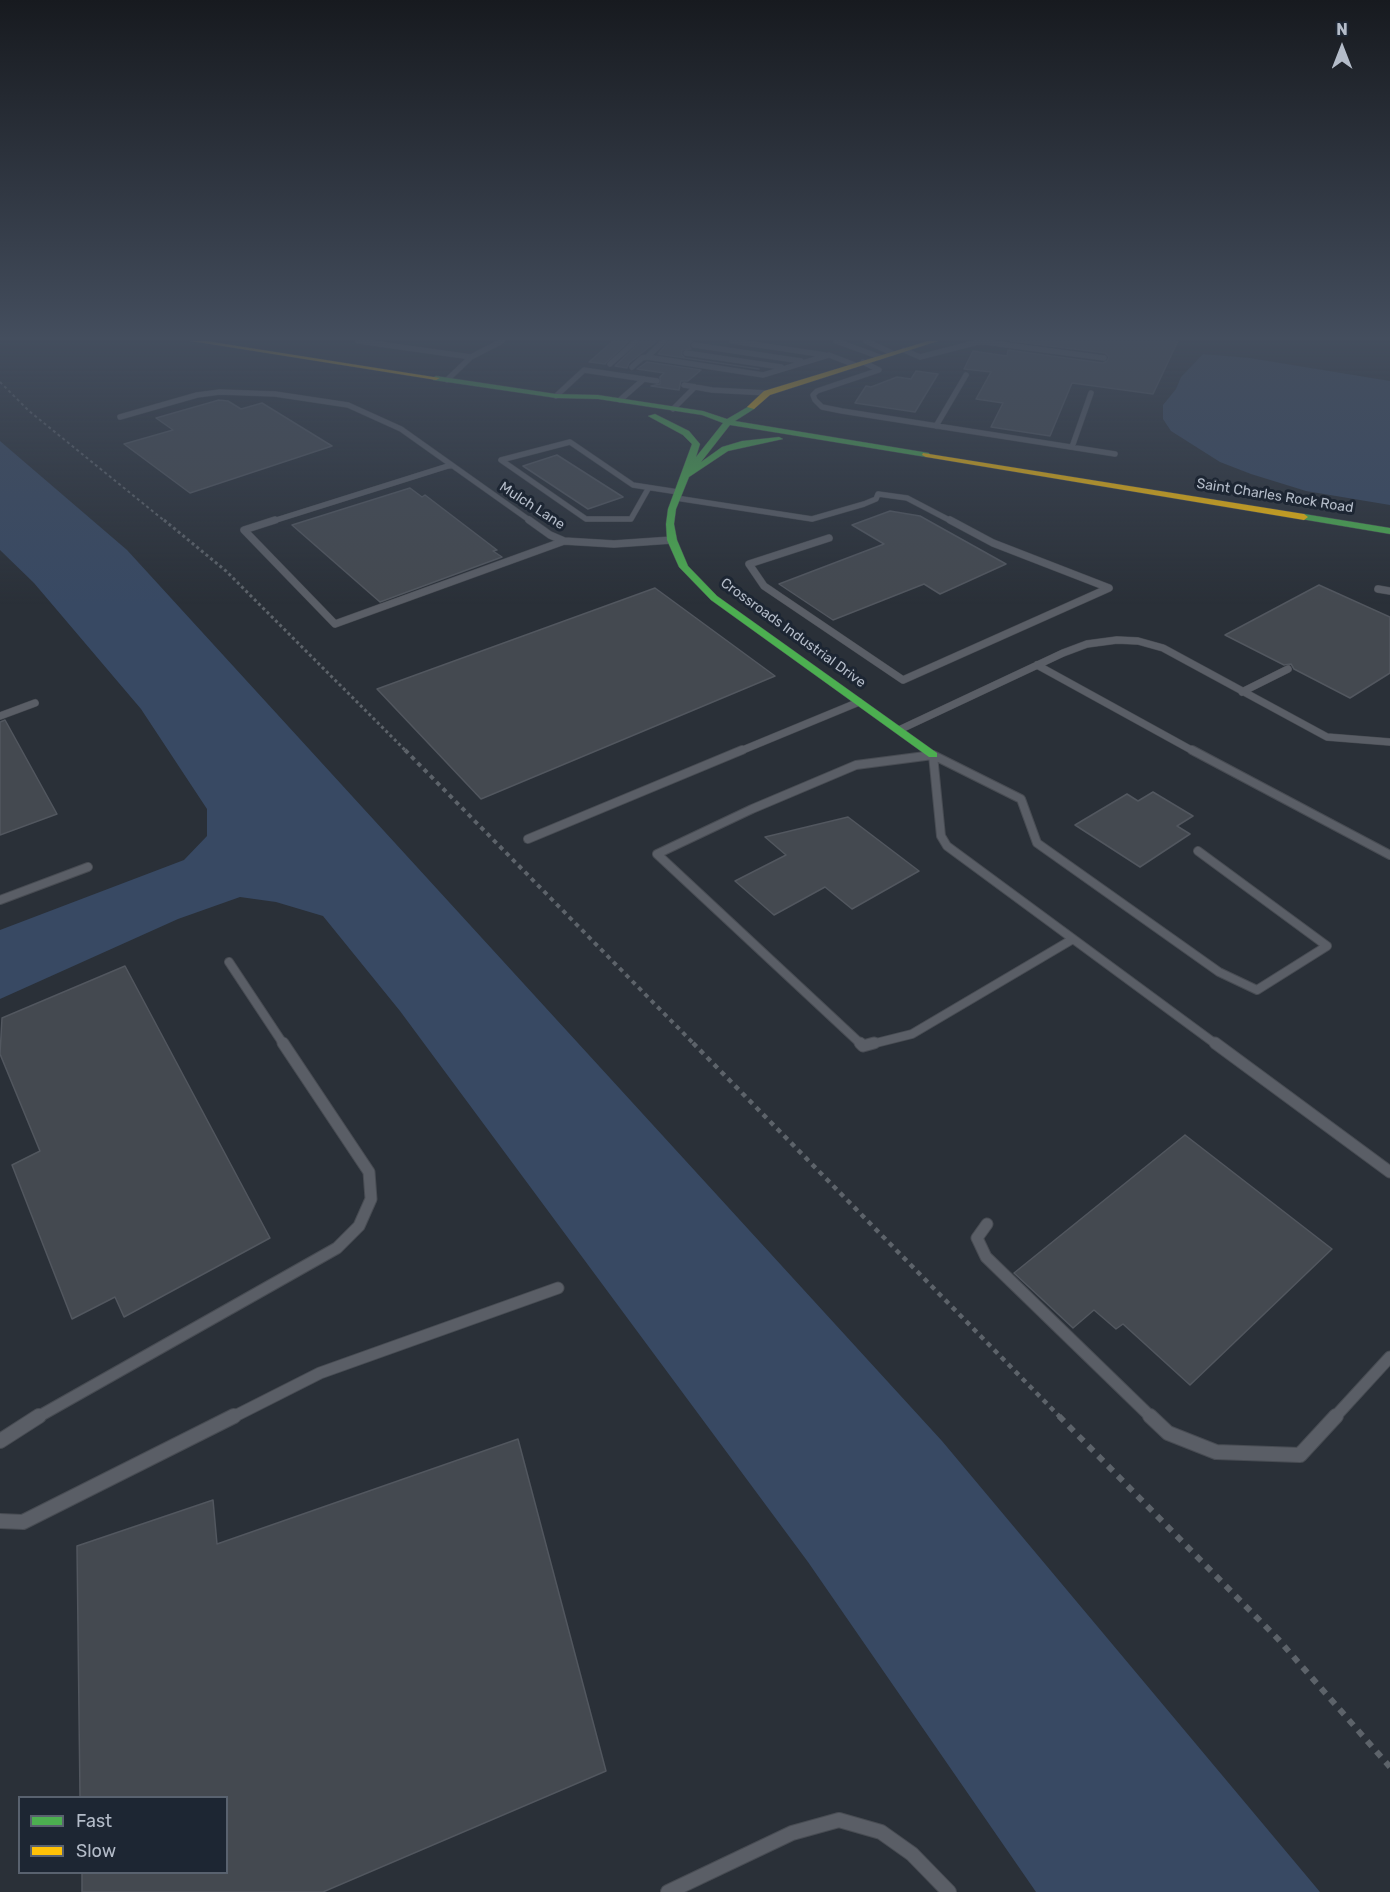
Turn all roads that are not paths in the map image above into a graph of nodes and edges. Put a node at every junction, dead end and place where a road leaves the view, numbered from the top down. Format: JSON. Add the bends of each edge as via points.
{"nodes":[{"id":1,"x":401,"y":429,"type":"edge"},
{"id":2,"x":679,"y":429,"type":"edge"},
{"id":3,"x":722,"y":429,"type":"edge"},
{"id":4,"x":772,"y":429,"type":"edge"},
{"id":5,"x":957,"y":429,"type":"edge"},
{"id":6,"x":1078,"y":429,"type":"edge"},
{"id":7,"x":813,"y":436,"type":"junction"},
{"id":8,"x":1072,"y":447,"type":"junction"},
{"id":9,"x":1115,"y":454,"type":"dead end"},
{"id":10,"x":451,"y":465,"type":"junction"},
{"id":11,"x":686,"y":476,"type":"junction"},
{"id":12,"x":648,"y":489,"type":"junction"},
{"id":13,"x":677,"y":495,"type":"junction"},
{"id":14,"x":1390,"y":531,"type":"edge"},
{"id":15,"x":829,"y":538,"type":"dead end"},
{"id":16,"x":672,"y":540,"type":"junction"},
{"id":17,"x":564,"y":541,"type":"junction"},
{"id":18,"x":1378,"y":589,"type":"dead end"},
{"id":19,"x":1390,"y":591,"type":"edge"},
{"id":20,"x":1037,"y":665,"type":"junction"},
{"id":21,"x":1288,"y":669,"type":"dead end"},
{"id":22,"x":1242,"y":692,"type":"junction"},
{"id":23,"x":860,"y":702,"type":"junction"},
{"id":24,"x":35,"y":703,"type":"dead end"},
{"id":25,"x":0,"y":716,"type":"edge"},
{"id":26,"x":898,"y":730,"type":"junction"},
{"id":27,"x":1390,"y":742,"type":"edge"},
{"id":28,"x":933,"y":754,"type":"junction"},
{"id":29,"x":528,"y":839,"type":"dead end"},
{"id":30,"x":1198,"y":851,"type":"dead end"},
{"id":31,"x":1390,"y":855,"type":"edge"},
{"id":32,"x":88,"y":867,"type":"dead end"},
{"id":33,"x":0,"y":900,"type":"edge"},
{"id":34,"x":1073,"y":939,"type":"junction"},
{"id":35,"x":229,"y":962,"type":"dead end"},
{"id":36,"x":1390,"y":1172,"type":"edge"},
{"id":37,"x":987,"y":1224,"type":"dead end"},
{"id":38,"x":558,"y":1288,"type":"dead end"},
{"id":39,"x":1390,"y":1357,"type":"edge"},
{"id":40,"x":0,"y":1441,"type":"edge"},
{"id":41,"x":0,"y":1521,"type":"edge"},
{"id":42,"x":668,"y":1892,"type":"edge"},
{"id":43,"x":950,"y":1892,"type":"edge"}],
"edges":[{"from":1,"to":10,"type":"lane","name":"Mulch Lane"},
{"from":2,"to":11,"type":"main road","via":[[696,444]]},
{"from":3,"to":11,"type":"main road","name":"Crossroads Industrial Drive"},
{"from":4,"to":7,"type":"main road","name":"Saint Charles Rock Road"},
{"from":5,"to":8,"type":"lane"},
{"from":6,"to":8,"type":"lane"},
{"from":7,"to":11,"type":"main road","via":[[725,448]]},
{"from":7,"to":14,"type":"main road","name":"Saint Charles Rock Road"},
{"from":8,"to":9,"type":"lane"},
{"from":10,"to":17,"type":"lane","name":"Mulch Lane"},
{"from":10,"to":17,"type":"lane","via":[[244,530],[335,624]]},
{"from":11,"to":13,"type":"main road","name":"Crossroads Industrial Drive"},
{"from":12,"to":12,"type":"lane","via":[[633,485],[570,441],[501,460],[586,519],[631,519]]},
{"from":12,"to":13,"type":"lane"},
{"from":13,"to":15,"type":"lane","via":[[812,519],[864,504],[878,494],[906,498],[993,543],[1109,588],[903,680],[764,586],[750,564]]},
{"from":13,"to":16,"type":"main road","name":"Crossroads Industrial Drive","via":[[670,524]]},
{"from":16,"to":17,"type":"lane","name":"Mulch Lane","via":[[614,544]]},
{"from":16,"to":23,"type":"main road","name":"Crossroads Industrial Drive","via":[[684,567],[714,598]]},
{"from":18,"to":19,"type":"lane"},
{"from":20,"to":22,"type":"lane","via":[[1087,644],[1138,641],[1163,648]]},
{"from":20,"to":26,"type":"lane"},
{"from":20,"to":31,"type":"lane"},
{"from":21,"to":22,"type":"lane"},
{"from":22,"to":27,"type":"lane","via":[[1327,737]]},
{"from":23,"to":26,"type":"main road","name":"Crossroads Industrial Drive"},
{"from":23,"to":29,"type":"lane"},
{"from":24,"to":25,"type":"lane"},
{"from":26,"to":28,"type":"main road","name":"Crossroads Industrial Drive"},
{"from":28,"to":30,"type":"lane","via":[[1021,799],[1037,843],[1219,972],[1257,990],[1327,946]]},
{"from":28,"to":34,"type":"lane","via":[[941,836],[947,846]]},
{"from":28,"to":34,"type":"lane","via":[[856,765],[657,854],[863,1046],[912,1034]]},
{"from":32,"to":33,"type":"lane"},
{"from":34,"to":36,"type":"lane"},
{"from":35,"to":40,"type":"lane","via":[[369,1172],[371,1199],[359,1226],[336,1248]]},
{"from":37,"to":39,"type":"lane","via":[[977,1238],[986,1257],[1006,1278],[1168,1433],[1216,1452],[1300,1455]]},
{"from":38,"to":41,"type":"lane","via":[[320,1373],[23,1522]]},
{"from":42,"to":43,"type":"lane","via":[[792,1833],[839,1820],[881,1832],[912,1854]]}]}
